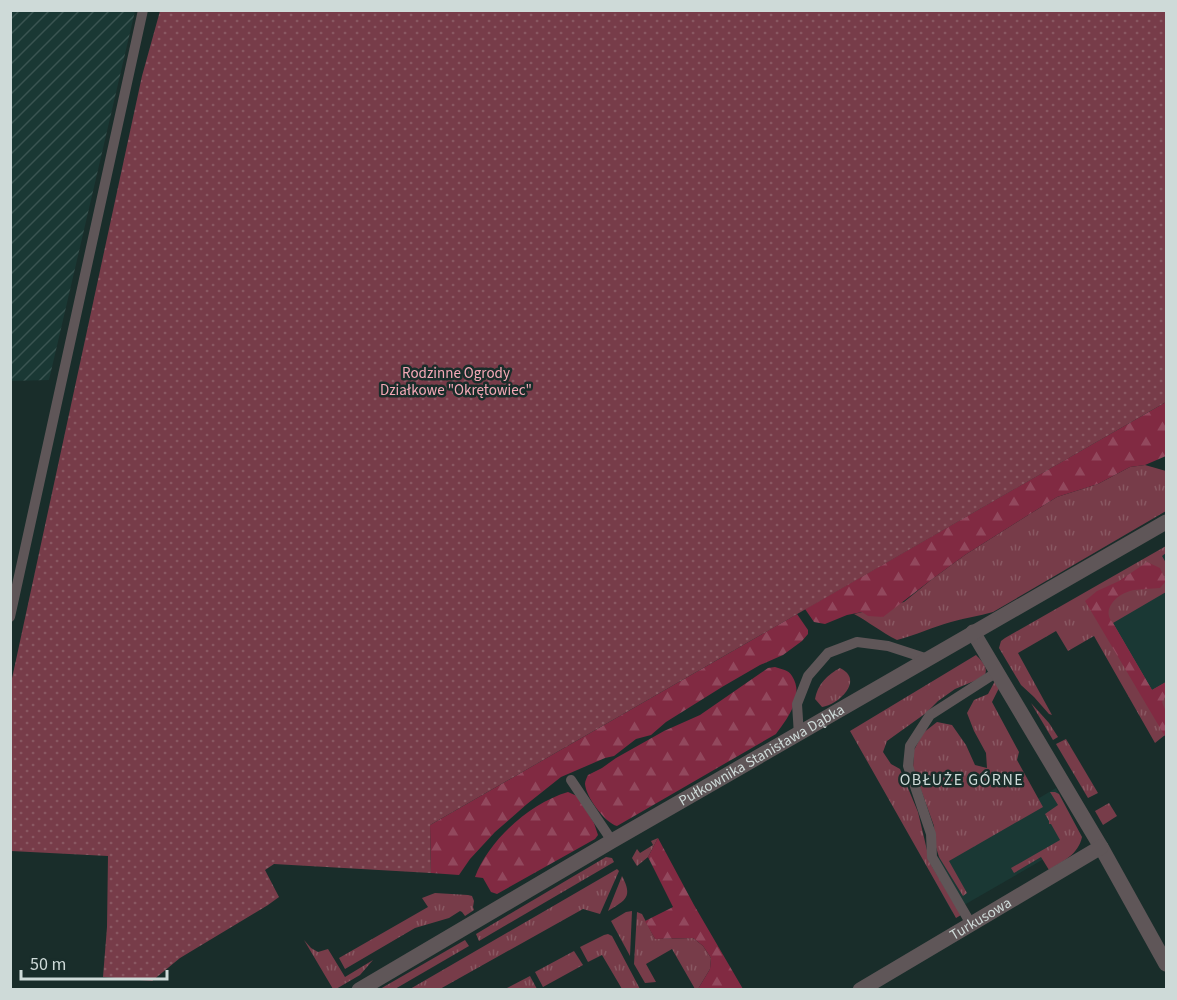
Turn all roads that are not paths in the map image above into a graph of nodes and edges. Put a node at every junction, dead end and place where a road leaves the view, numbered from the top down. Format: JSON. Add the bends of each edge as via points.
{"nodes":[{"id":1,"x":143,"y":10,"type":"edge"},
{"id":2,"x":1167,"y":522,"type":"edge"},
{"id":3,"x":10,"y":617,"type":"edge"},
{"id":4,"x":973,"y":633,"type":"junction"},
{"id":5,"x":928,"y":659,"type":"junction"},
{"id":6,"x":997,"y":672,"type":"junction"},
{"id":7,"x":799,"y":735,"type":"junction"},
{"id":8,"x":572,"y":780,"type":"dead end"},
{"id":9,"x":612,"y":841,"type":"junction"},
{"id":10,"x":1101,"y":847,"type":"junction"},
{"id":11,"x":971,"y":924,"type":"junction"},
{"id":12,"x":1167,"y":964,"type":"edge"},
{"id":13,"x":359,"y":990,"type":"edge"},
{"id":14,"x":860,"y":990,"type":"edge"}],
"edges":[{"from":1,"to":3,"type":"lane"},
{"from":2,"to":4,"type":"street","name":"Pułkownika Stanisława Dąbka"},
{"from":4,"to":5,"type":"street","name":"Pułkownika Stanisława Dąbka"},
{"from":4,"to":6,"type":"street"},
{"from":5,"to":7,"type":"street","name":"Pułkownika Stanisława Dąbka"},
{"from":5,"to":7,"type":"lane","via":[[888,646],[857,642],[828,653],[808,676],[797,704]]},
{"from":6,"to":10,"type":"street"},
{"from":6,"to":11,"type":"lane","via":[[930,715],[910,746],[908,766],[931,834],[932,857]]},
{"from":7,"to":9,"type":"street","name":"Pułkownika Stanisława Dąbka"},
{"from":8,"to":9,"type":"lane"},
{"from":9,"to":13,"type":"street","name":"Pułkownika Stanisława Dąbka"},
{"from":10,"to":11,"type":"street","name":"Turkusowa"},
{"from":10,"to":12,"type":"street"},
{"from":11,"to":14,"type":"street","name":"Turkusowa"}]}
